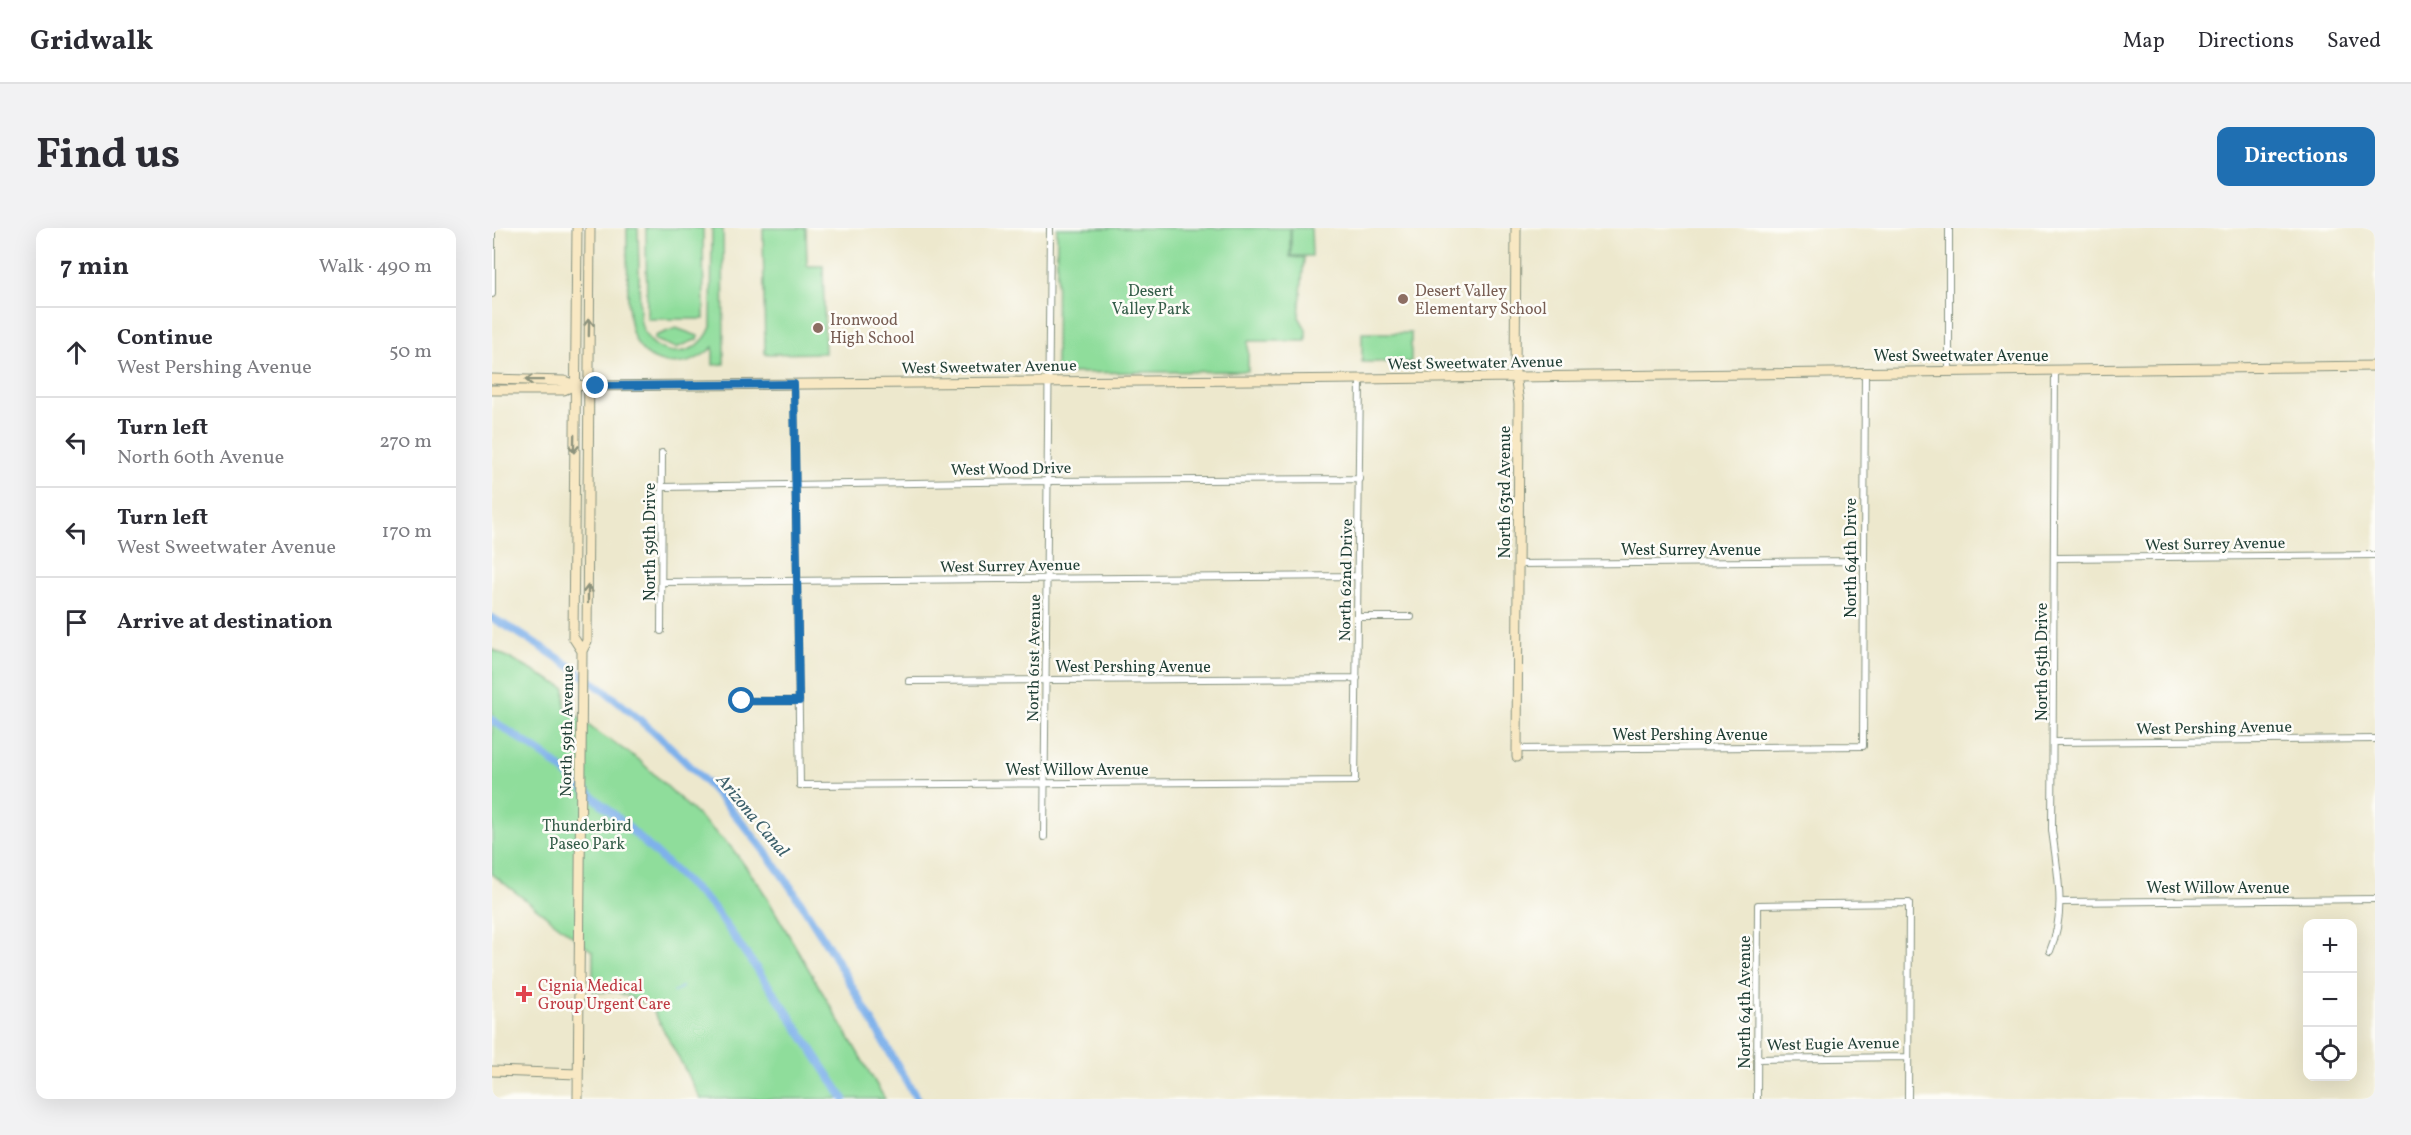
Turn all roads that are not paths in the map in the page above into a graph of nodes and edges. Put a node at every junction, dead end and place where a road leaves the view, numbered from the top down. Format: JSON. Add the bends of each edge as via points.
{"nodes":[{"id":1,"x":576,"y":228,"type":"edge"},
{"id":2,"x":590,"y":228,"type":"edge"},
{"id":3,"x":1050,"y":228,"type":"edge"},
{"id":4,"x":1516,"y":228,"type":"edge"},
{"id":5,"x":1949,"y":228,"type":"edge"},
{"id":6,"x":492,"y":230,"type":"edge"},
{"id":7,"x":492,"y":294,"type":"edge"},
{"id":8,"x":2375,"y":366,"type":"edge"},
{"id":9,"x":1949,"y":370,"type":"junction"},
{"id":10,"x":2055,"y":370,"type":"junction"},
{"id":11,"x":1865,"y":371,"type":"junction"},
{"id":12,"x":1515,"y":375,"type":"junction"},
{"id":13,"x":1360,"y":379,"type":"junction"},
{"id":14,"x":492,"y":380,"type":"edge"},
{"id":15,"x":1048,"y":381,"type":"junction"},
{"id":16,"x":794,"y":384,"type":"junction"},
{"id":17,"x":575,"y":385,"type":"junction"},
{"id":18,"x":589,"y":386,"type":"junction"},
{"id":19,"x":492,"y":390,"type":"edge"},
{"id":20,"x":662,"y":453,"type":"dead end"},
{"id":21,"x":1360,"y":479,"type":"junction"},
{"id":22,"x":1047,"y":481,"type":"junction"},
{"id":23,"x":795,"y":485,"type":"junction"},
{"id":24,"x":662,"y":487,"type":"junction"},
{"id":25,"x":2375,"y":555,"type":"edge"},
{"id":26,"x":2055,"y":558,"type":"junction"},
{"id":27,"x":1864,"y":561,"type":"junction"},
{"id":28,"x":1518,"y":564,"type":"junction"},
{"id":29,"x":1358,"y":576,"type":"junction"},
{"id":30,"x":1047,"y":578,"type":"junction"},
{"id":31,"x":796,"y":581,"type":"junction"},
{"id":32,"x":663,"y":582,"type":"junction"},
{"id":33,"x":1357,"y":617,"type":"junction"},
{"id":34,"x":1411,"y":617,"type":"dead end"},
{"id":35,"x":662,"y":631,"type":"dead end"},
{"id":36,"x":582,"y":651,"type":"junction"},
{"id":37,"x":1357,"y":678,"type":"junction"},
{"id":38,"x":909,"y":681,"type":"dead end"},
{"id":39,"x":1046,"y":681,"type":"junction"},
{"id":40,"x":742,"y":701,"type":"dead end"},
{"id":41,"x":799,"y":701,"type":"junction"},
{"id":42,"x":2375,"y":739,"type":"edge"},
{"id":43,"x":2054,"y":742,"type":"junction"},
{"id":44,"x":1863,"y":746,"type":"joint"},
{"id":45,"x":1517,"y":753,"type":"joint"},
{"id":46,"x":1355,"y":781,"type":"joint"},
{"id":47,"x":1045,"y":783,"type":"junction"},
{"id":48,"x":1044,"y":837,"type":"dead end"},
{"id":49,"x":2375,"y":899,"type":"edge"},
{"id":50,"x":2061,"y":902,"type":"junction"},
{"id":51,"x":2050,"y":951,"type":"dead end"},
{"id":52,"x":1908,"y":1057,"type":"junction"},
{"id":53,"x":1757,"y":1059,"type":"junction"},
{"id":54,"x":492,"y":1071,"type":"edge"},
{"id":55,"x":578,"y":1074,"type":"junction"},
{"id":56,"x":578,"y":1099,"type":"edge"},
{"id":57,"x":1756,"y":1099,"type":"edge"},
{"id":58,"x":1908,"y":1099,"type":"edge"}],
"edges":[{"from":1,"to":17,"type":"street","name":"North 59th Avenue"},
{"from":18,"to":2,"type":"street","name":"North 59th Avenue","one_way":true},
{"from":3,"to":15,"type":"street","name":"North 61st Avenue"},
{"from":4,"to":12,"type":"street","name":"North 63rd Avenue"},
{"from":5,"to":9,"type":"street"},
{"from":6,"to":7,"type":"street"},
{"from":8,"to":10,"type":"street","name":"West Sweetwater Avenue"},
{"from":9,"to":10,"type":"street","name":"West Sweetwater Avenue"},
{"from":9,"to":11,"type":"street","name":"West Sweetwater Avenue"},
{"from":10,"to":26,"type":"street","name":"North 65th Drive"},
{"from":11,"to":12,"type":"street","name":"West Sweetwater Avenue"},
{"from":11,"to":27,"type":"street","name":"North 64th Drive"},
{"from":12,"to":13,"type":"street","name":"West Sweetwater Avenue"},
{"from":12,"to":28,"type":"street","name":"North 63rd Avenue","via":[[1519,403]]},
{"from":13,"to":15,"type":"street","name":"West Sweetwater Avenue"},
{"from":13,"to":21,"type":"street","name":"North 62nd Drive"},
{"from":17,"to":14,"type":"street","one_way":true,"via":[[564,381]]},
{"from":15,"to":16,"type":"street","name":"West Sweetwater Avenue"},
{"from":15,"to":22,"type":"street","name":"North 61st Avenue"},
{"from":16,"to":18,"type":"street","name":"West Sweetwater Avenue"},
{"from":16,"to":23,"type":"street"},
{"from":17,"to":18,"type":"street","name":"West Sweetwater Avenue"},
{"from":17,"to":19,"type":"street","via":[[564,390]]},
{"from":17,"to":36,"type":"street","name":"North 59th Avenue","one_way":true,"via":[[573,637]]},
{"from":36,"to":18,"type":"street","name":"North 59th Avenue","one_way":true,"via":[[588,641]]},
{"from":20,"to":24,"type":"street","name":"North 59th Drive"},
{"from":21,"to":22,"type":"street","name":"West Wood Drive"},
{"from":21,"to":29,"type":"street","name":"North 62nd Drive"},
{"from":22,"to":23,"type":"street","name":"West Wood Drive"},
{"from":22,"to":30,"type":"street","name":"North 61st Avenue"},
{"from":23,"to":24,"type":"street","name":"West Wood Drive"},
{"from":23,"to":31,"type":"street"},
{"from":24,"to":32,"type":"street","name":"North 59th Drive"},
{"from":25,"to":26,"type":"street","name":"West Surrey Avenue"},
{"from":26,"to":43,"type":"street","name":"North 65th Drive"},
{"from":27,"to":28,"type":"street","name":"West Surrey Avenue"},
{"from":27,"to":44,"type":"street","name":"North 64th Drive"},
{"from":28,"to":45,"type":"street","name":"North 63rd Avenue"},
{"from":29,"to":30,"type":"street","name":"West Surrey Avenue"},
{"from":29,"to":33,"type":"street","name":"North 62nd Drive"},
{"from":30,"to":31,"type":"street","name":"West Surrey Avenue"},
{"from":30,"to":39,"type":"street","name":"North 61st Avenue"},
{"from":31,"to":32,"type":"street","name":"West Surrey Avenue"},
{"from":31,"to":41,"type":"street"},
{"from":32,"to":35,"type":"street","name":"North 59th Drive"},
{"from":33,"to":34,"type":"street"},
{"from":33,"to":37,"type":"street","name":"North 62nd Drive"},
{"from":36,"to":55,"type":"street","name":"North 59th Avenue"},
{"from":37,"to":39,"type":"street","name":"West Pershing Avenue"},
{"from":37,"to":46,"type":"street","name":"North 62nd Drive"},
{"from":38,"to":39,"type":"street","name":"West Pershing Avenue"},
{"from":39,"to":47,"type":"street","name":"North 61st Avenue"},
{"from":40,"to":41,"type":"street"},
{"from":41,"to":47,"type":"street","name":"West Willow Avenue","via":[[800,785]]},
{"from":42,"to":43,"type":"street","name":"West Pershing Avenue"},
{"from":43,"to":50,"type":"street","name":"North 65th Drive","via":[[2052,830]]},
{"from":44,"to":45,"type":"street","name":"West Pershing Avenue"},
{"from":46,"to":47,"type":"street","name":"West Willow Avenue"},
{"from":47,"to":48,"type":"street","name":"North 61st Avenue"},
{"from":49,"to":50,"type":"street","name":"West Willow Avenue"},
{"from":50,"to":51,"type":"street","name":"North 65th Drive"},
{"from":52,"to":53,"type":"street","name":"West Eugie Avenue"},
{"from":52,"to":53,"type":"street","name":"North 64th Avenue","via":[[1909,903],[1758,905]]},
{"from":52,"to":58,"type":"street"},
{"from":53,"to":57,"type":"street","name":"North 64th Avenue"},
{"from":54,"to":55,"type":"street"},
{"from":55,"to":56,"type":"street","name":"North 59th Avenue"}]}
